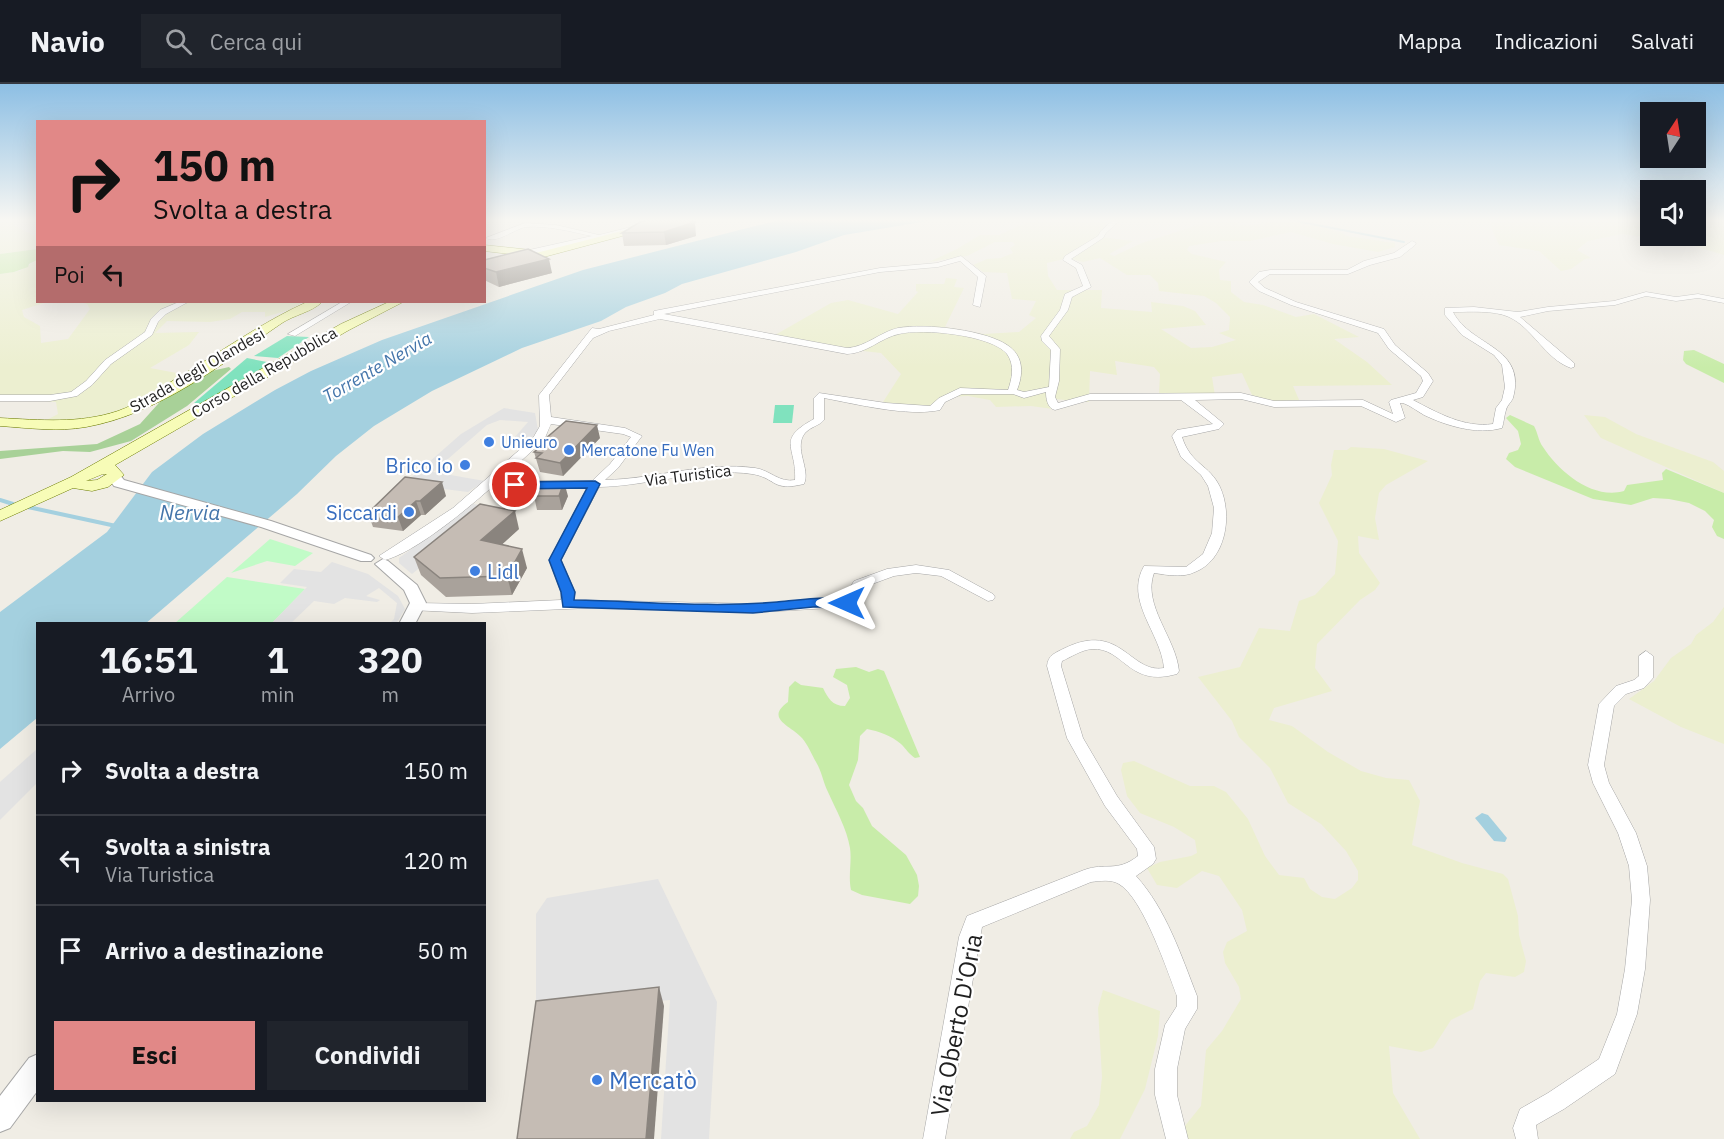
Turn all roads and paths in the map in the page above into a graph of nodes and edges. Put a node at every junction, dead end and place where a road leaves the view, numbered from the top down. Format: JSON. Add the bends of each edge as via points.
{"nodes":[{"id":1,"x":889,"y":269,"type":"edge"},
{"id":2,"x":974,"y":269,"type":"edge"},
{"id":3,"x":1080,"y":269,"type":"edge"},
{"id":4,"x":1354,"y":269,"type":"edge"},
{"id":5,"x":1724,"y":301,"type":"edge"},
{"id":6,"x":182,"y":303,"type":"edge"},
{"id":7,"x":314,"y":303,"type":"edge"},
{"id":8,"x":345,"y":303,"type":"edge"},
{"id":9,"x":395,"y":303,"type":"edge"},
{"id":10,"x":977,"y":305,"type":"dead end"},
{"id":11,"x":1512,"y":315,"type":"junction"},
{"id":12,"x":292,"y":334,"type":"dead end"},
{"id":13,"x":591,"y":336,"type":"junction"},
{"id":14,"x":1571,"y":364,"type":"dead end"},
{"id":15,"x":1052,"y":392,"type":"junction"},
{"id":16,"x":1009,"y":393,"type":"dead end"},
{"id":17,"x":1184,"y":397,"type":"junction"},
{"id":18,"x":0,"y":398,"type":"edge"},
{"id":19,"x":1405,"y":400,"type":"junction"},
{"id":20,"x":547,"y":420,"type":"junction"},
{"id":21,"x":0,"y":422,"type":"edge"},
{"id":22,"x":133,"y":447,"type":"junction"},
{"id":23,"x":102,"y":480,"type":"junction"},
{"id":24,"x":491,"y":484,"type":"junction"},
{"id":25,"x":595,"y":484,"type":"junction"},
{"id":26,"x":0,"y":516,"type":"edge"},
{"id":27,"x":384,"y":560,"type":"junction"},
{"id":28,"x":988,"y":597,"type":"dead end"},
{"id":29,"x":567,"y":604,"type":"junction"},
{"id":30,"x":416,"y":607,"type":"junction"},
{"id":31,"x":408,"y":622,"type":"edge"},
{"id":32,"x":1646,"y":656,"type":"dead end"},
{"id":33,"x":1118,"y":875,"type":"junction"},
{"id":34,"x":36,"y":1070,"type":"edge"},
{"id":35,"x":0,"y":1118,"type":"edge"},
{"id":36,"x":934,"y":1139,"type":"edge"},
{"id":37,"x":1177,"y":1139,"type":"edge"},
{"id":38,"x":1527,"y":1139,"type":"edge"}],
"edges":[{"from":1,"to":13,"type":"street","via":[[656,313],[592,331]]},
{"from":2,"to":10,"type":"street","via":[[982,276]]},
{"from":3,"to":15,"type":"street","via":[[1087,287],[1068,296],[1064,310],[1045,336],[1056,349],[1057,377]]},
{"from":4,"to":19,"type":"street","via":[[1270,272],[1253,282],[1266,292],[1381,331],[1428,381],[1419,395]]},
{"from":5,"to":11,"type":"street","via":[[1646,294],[1615,303]]},
{"from":6,"to":18,"type":"street","via":[[163,312],[149,333],[108,362],[74,394]]},
{"from":7,"to":21,"type":"main road","name":"Strada degli Olandesi","via":[[279,319],[257,336],[123,414],[61,425]]},
{"from":8,"to":12,"type":"street"},
{"from":9,"to":22,"type":"main road","name":"Corso della Repubblica","via":[[345,327]]},
{"from":11,"to":14,"type":"street"},
{"from":11,"to":19,"type":"street","via":[[1474,309],[1447,312],[1465,333],[1507,364],[1510,387],[1498,426],[1489,429],[1438,418]]},
{"from":13,"to":15,"type":"street","via":[[660,316],[847,351],[862,350],[900,331],[956,333],[1009,349],[1018,374],[1012,391],[1024,395],[1041,389]]},
{"from":13,"to":20,"type":"street","via":[[544,395]]},
{"from":15,"to":17,"type":"street","via":[[1055,407],[1099,396]]},
{"from":16,"to":25,"type":"street","name":"Via Turistica","via":[[960,391],[930,409],[822,395],[819,420],[796,437],[802,476],[800,482],[792,485],[778,483],[756,471],[722,469]]},
{"from":17,"to":19,"type":"street","via":[[1241,396],[1274,404],[1363,403],[1396,419],[1400,418],[1394,402]]},
{"from":17,"to":33,"type":"street","via":[[1219,424],[1177,436],[1185,458],[1214,484],[1220,499],[1220,515],[1216,544],[1197,567],[1187,571],[1149,569],[1142,585],[1145,600],[1173,659],[1172,671],[1166,674],[1140,669],[1104,645],[1092,644],[1055,659],[1054,666],[1075,738],[1116,809],[1145,847],[1147,859]]},
{"from":20,"to":24,"type":"street","via":[[542,435]]},
{"from":20,"to":25,"type":"street","via":[[637,436]]},
{"from":22,"to":23,"type":"main road","name":"Corso della Repubblica"},
{"from":22,"to":23,"type":"main road","name":"Corso della Repubblica"},
{"from":23,"to":26,"type":"main road","name":"Corso della Repubblica","via":[[24,504]]},
{"from":23,"to":27,"type":"street"},
{"from":24,"to":25,"type":"street","name":"Via Turistica"},
{"from":24,"to":27,"type":"street"},
{"from":25,"to":29,"type":"street","via":[[555,560],[568,592]]},
{"from":27,"to":30,"type":"street","via":[[411,588]]},
{"from":28,"to":29,"type":"street","via":[[944,573],[916,569],[892,572],[859,584],[847,603],[753,609]]},
{"from":29,"to":30,"type":"street","via":[[455,610]]},
{"from":30,"to":31,"type":"street"},
{"from":32,"to":38,"type":"street","via":[[1646,678],[1621,690],[1607,704],[1596,765],[1638,866],[1641,900],[1627,1014],[1607,1066],[1528,1117],[1524,1128]]},
{"from":33,"to":36,"type":"street","name":"Via Oberto D'Oria","via":[[1090,874],[974,922]]},
{"from":33,"to":37,"type":"street","via":[[1130,881],[1152,915],[1187,996],[1187,1009],[1175,1025],[1166,1069],[1166,1095]]},
{"from":34,"to":35,"type":"street"}]}
